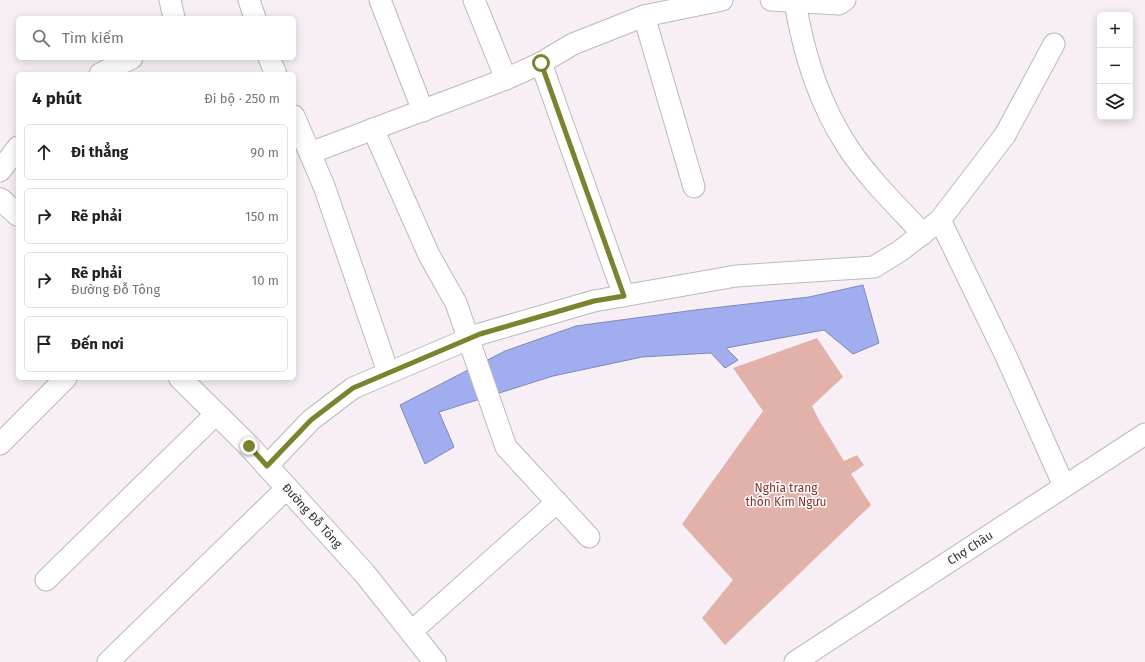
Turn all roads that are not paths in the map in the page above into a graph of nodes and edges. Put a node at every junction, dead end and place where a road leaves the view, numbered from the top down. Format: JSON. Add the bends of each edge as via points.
{"nodes":[{"id":1,"x":170,"y":0,"type":"edge"},
{"id":2,"x":249,"y":0,"type":"edge"},
{"id":3,"x":380,"y":0,"type":"edge"},
{"id":4,"x":474,"y":0,"type":"edge"},
{"id":5,"x":771,"y":0,"type":"edge"},
{"id":6,"x":845,"y":0,"type":"edge"},
{"id":7,"x":716,"y":1,"type":"edge"},
{"id":8,"x":795,"y":2,"type":"junction"},
{"id":9,"x":646,"y":10,"type":"edge"},
{"id":10,"x":174,"y":16,"type":"edge"},
{"id":11,"x":253,"y":16,"type":"edge"},
{"id":12,"x":1054,"y":44,"type":"dead end"},
{"id":13,"x":128,"y":60,"type":"edge"},
{"id":14,"x":270,"y":60,"type":"edge"},
{"id":15,"x":541,"y":63,"type":"junction"},
{"id":16,"x":104,"y":72,"type":"edge"},
{"id":17,"x":275,"y":72,"type":"edge"},
{"id":18,"x":506,"y":78,"type":"junction"},
{"id":19,"x":423,"y":110,"type":"junction"},
{"id":20,"x":296,"y":121,"type":"edge"},
{"id":21,"x":373,"y":129,"type":"junction"},
{"id":22,"x":16,"y":150,"type":"edge"},
{"id":23,"x":310,"y":153,"type":"junction"},
{"id":24,"x":0,"y":171,"type":"edge"},
{"id":25,"x":694,"y":187,"type":"dead end"},
{"id":26,"x":0,"y":199,"type":"edge"},
{"id":27,"x":16,"y":213,"type":"edge"},
{"id":28,"x":940,"y":220,"type":"junction"},
{"id":29,"x":923,"y":234,"type":"junction"},
{"id":30,"x":624,"y":296,"type":"junction"},
{"id":31,"x":471,"y":345,"type":"junction"},
{"id":32,"x":388,"y":372,"type":"junction"},
{"id":33,"x":64,"y":380,"type":"edge"},
{"id":34,"x":182,"y":380,"type":"edge"},
{"id":35,"x":216,"y":414,"type":"junction"},
{"id":36,"x":1145,"y":434,"type":"edge"},
{"id":37,"x":0,"y":444,"type":"edge"},
{"id":38,"x":267,"y":466,"type":"junction"},
{"id":39,"x":1064,"y":486,"type":"junction"},
{"id":40,"x":287,"y":488,"type":"junction"},
{"id":41,"x":557,"y":502,"type":"junction"},
{"id":42,"x":589,"y":537,"type":"dead end"},
{"id":43,"x":46,"y":580,"type":"dead end"},
{"id":44,"x":411,"y":632,"type":"junction"},
{"id":45,"x":108,"y":662,"type":"edge"},
{"id":46,"x":435,"y":662,"type":"edge"},
{"id":47,"x":795,"y":662,"type":"edge"}],
"edges":[{"from":1,"to":10,"type":"street"},
{"from":2,"to":11,"type":"street"},
{"from":3,"to":19,"type":"street"},
{"from":4,"to":18,"type":"street"},
{"from":5,"to":8,"type":"street"},
{"from":6,"to":8,"type":"street","via":[[839,4]]},
{"from":7,"to":9,"type":"street"},
{"from":8,"to":29,"type":"street","via":[[807,61],[831,118],[859,162]]},
{"from":9,"to":15,"type":"street","via":[[574,44]]},
{"from":9,"to":25,"type":"street"},
{"from":12,"to":28,"type":"street","via":[[1005,135]]},
{"from":13,"to":16,"type":"street"},
{"from":14,"to":17,"type":"street"},
{"from":15,"to":18,"type":"street"},
{"from":15,"to":30,"type":"street"},
{"from":18,"to":19,"type":"street"},
{"from":19,"to":21,"type":"street"},
{"from":20,"to":23,"type":"street"},
{"from":21,"to":23,"type":"street"},
{"from":21,"to":31,"type":"street","via":[[429,255],[454,298]]},
{"from":22,"to":24,"type":"street"},
{"from":23,"to":32,"type":"street","via":[[324,186]]},
{"from":26,"to":27,"type":"main road"},
{"from":28,"to":29,"type":"street"},
{"from":28,"to":39,"type":"street","via":[[1006,356]]},
{"from":29,"to":30,"type":"street","via":[[900,252],[874,267],[736,276]]},
{"from":30,"to":31,"type":"street","via":[[594,301]]},
{"from":31,"to":32,"type":"street"},
{"from":31,"to":41,"type":"street","via":[[506,447]]},
{"from":32,"to":38,"type":"street","via":[[353,388],[311,420]]},
{"from":33,"to":37,"type":"street"},
{"from":34,"to":35,"type":"main road","name":"Đường Đỗ Tông"},
{"from":35,"to":38,"type":"main road","name":"Đường Đỗ Tông"},
{"from":35,"to":43,"type":"street"},
{"from":36,"to":39,"type":"street","name":"Chợ Châu"},
{"from":38,"to":40,"type":"main road","name":"Đường Đỗ Tông"},
{"from":39,"to":47,"type":"street","name":"Chợ Châu"},
{"from":40,"to":44,"type":"main road","name":"Đường Đỗ Tông","via":[[365,574]]},
{"from":40,"to":45,"type":"street"},
{"from":41,"to":42,"type":"street"},
{"from":41,"to":44,"type":"street"},
{"from":44,"to":46,"type":"main road","name":"Đường Đỗ Tông"}]}
